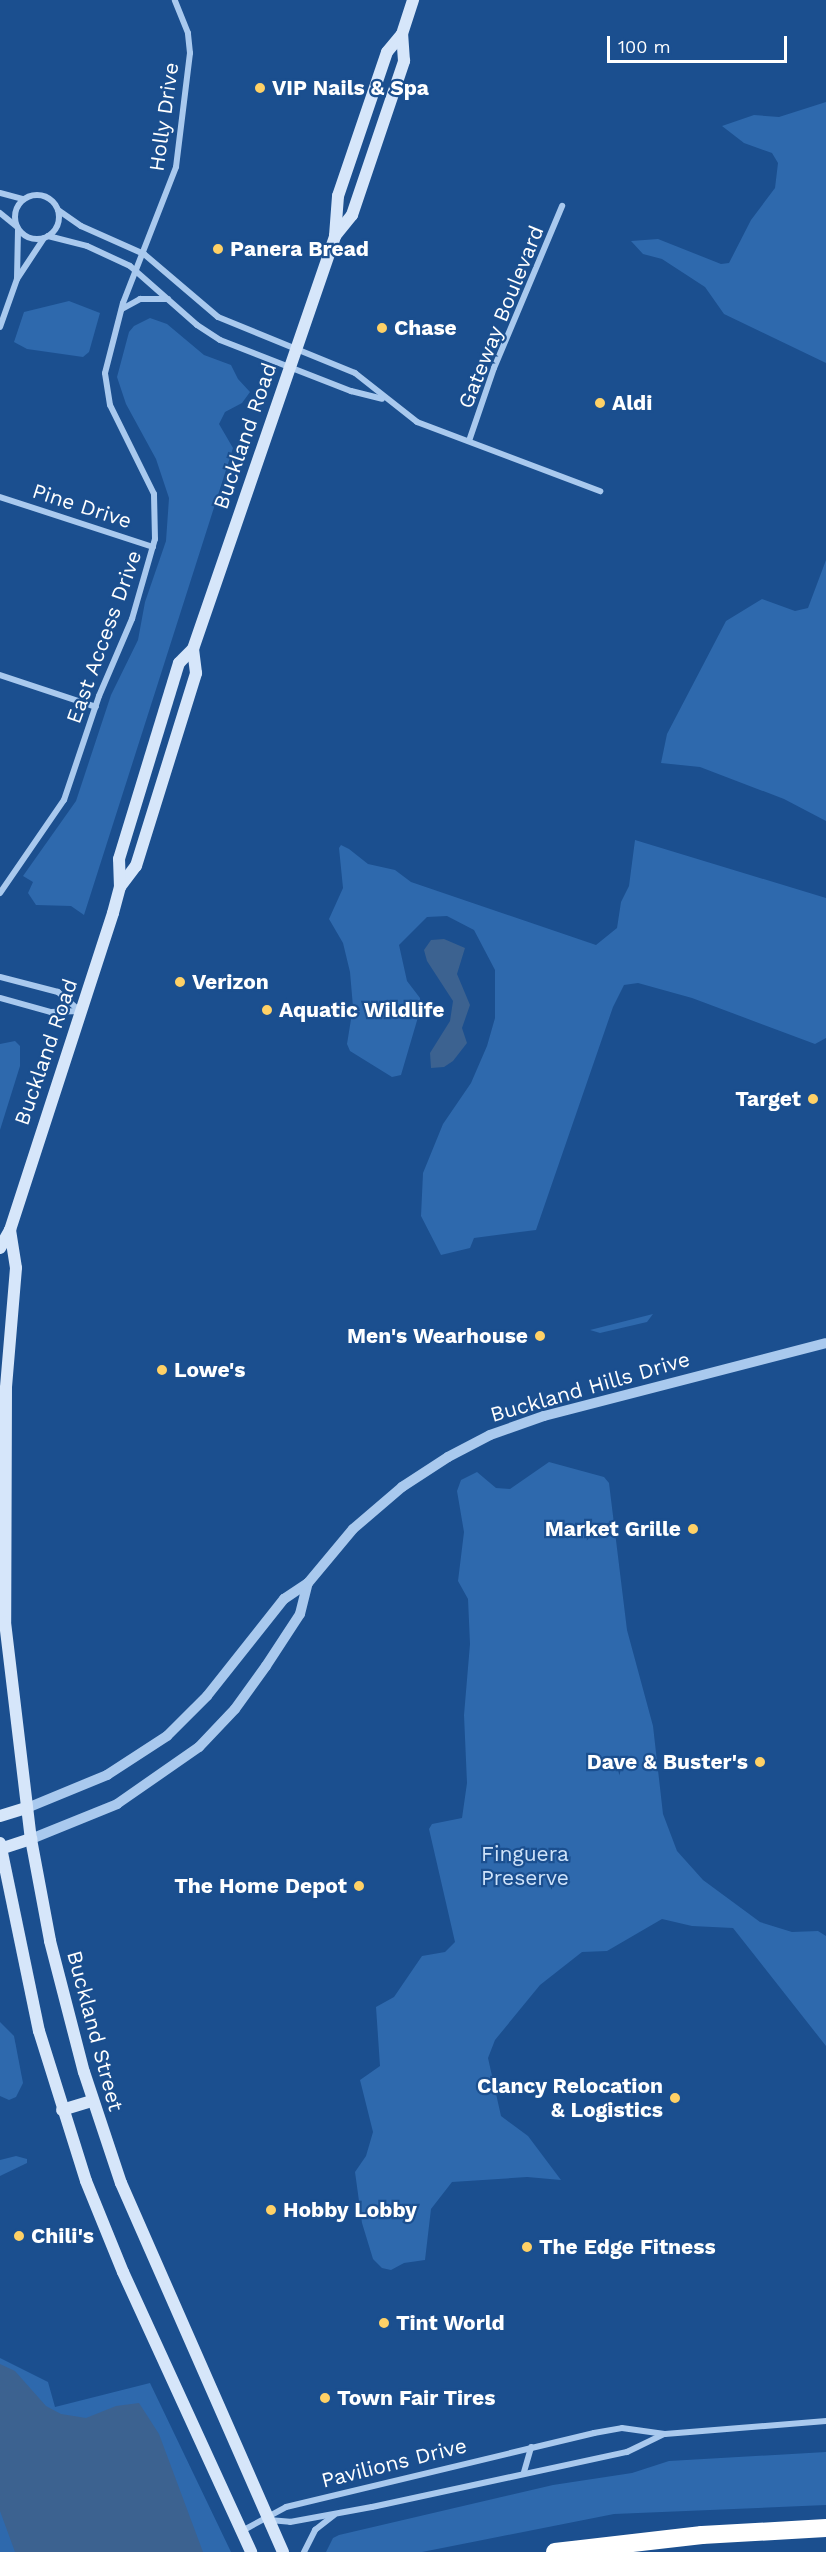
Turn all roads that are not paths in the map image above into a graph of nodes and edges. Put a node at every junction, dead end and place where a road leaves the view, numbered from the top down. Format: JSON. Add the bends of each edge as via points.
{"nodes":[{"id":1,"x":175,"y":0,"type":"edge"},
{"id":2,"x":413,"y":0,"type":"edge"},
{"id":3,"x":402,"y":34,"type":"junction"},
{"id":4,"x":0,"y":193,"type":"edge"},
{"id":5,"x":23,"y":200,"type":"junction"},
{"id":6,"x":562,"y":206,"type":"dead end"},
{"id":7,"x":58,"y":210,"type":"junction"},
{"id":8,"x":0,"y":213,"type":"edge"},
{"id":9,"x":17,"y":228,"type":"junction"},
{"id":10,"x":335,"y":236,"type":"junction"},
{"id":11,"x":46,"y":237,"type":"junction"},
{"id":12,"x":142,"y":253,"type":"junction"},
{"id":13,"x":136,"y":270,"type":"junction"},
{"id":14,"x":17,"y":279,"type":"junction"},
{"id":15,"x":171,"y":300,"type":"junction"},
{"id":16,"x":121,"y":309,"type":"junction"},
{"id":17,"x":0,"y":327,"type":"edge"},
{"id":18,"x":296,"y":350,"type":"junction"},
{"id":19,"x":289,"y":368,"type":"junction"},
{"id":20,"x":384,"y":399,"type":"junction"},
{"id":21,"x":469,"y":441,"type":"junction"},
{"id":22,"x":600,"y":491,"type":"dead end"},
{"id":23,"x":0,"y":497,"type":"edge"},
{"id":24,"x":153,"y":547,"type":"junction"},
{"id":25,"x":193,"y":649,"type":"junction"},
{"id":26,"x":0,"y":675,"type":"edge"},
{"id":27,"x":96,"y":707,"type":"junction"},
{"id":28,"x":120,"y":887,"type":"junction"},
{"id":29,"x":0,"y":893,"type":"edge"},
{"id":30,"x":1,"y":976,"type":"edge"},
{"id":31,"x":0,"y":998,"type":"edge"},
{"id":32,"x":80,"y":1011,"type":"junction"},
{"id":33,"x":10,"y":1230,"type":"junction"},
{"id":34,"x":0,"y":1248,"type":"edge"},
{"id":35,"x":826,"y":1343,"type":"edge"},
{"id":36,"x":2,"y":1460,"type":"edge"},
{"id":37,"x":4,"y":1487,"type":"joint"},
{"id":38,"x":308,"y":1583,"type":"junction"},
{"id":39,"x":27,"y":1808,"type":"junction"},
{"id":40,"x":0,"y":1816,"type":"edge"},
{"id":41,"x":30,"y":1839,"type":"junction"},
{"id":42,"x":0,"y":1847,"type":"edge"},
{"id":43,"x":92,"y":2101,"type":"junction"},
{"id":44,"x":62,"y":2110,"type":"junction"},
{"id":45,"x":826,"y":2421,"type":"edge"},
{"id":46,"x":665,"y":2434,"type":"junction"},
{"id":47,"x":531,"y":2447,"type":"junction"},
{"id":48,"x":524,"y":2472,"type":"junction"},
{"id":49,"x":337,"y":2513,"type":"junction"},
{"id":50,"x":268,"y":2520,"type":"junction"},
{"id":51,"x":826,"y":2528,"type":"edge"},
{"id":52,"x":242,"y":2531,"type":"junction"},
{"id":53,"x":251,"y":2552,"type":"edge"},
{"id":54,"x":283,"y":2552,"type":"edge"},
{"id":55,"x":304,"y":2552,"type":"edge"},
{"id":56,"x":555,"y":2552,"type":"edge"}],
"edges":[{"from":1,"to":12,"type":"street","name":"Holly Drive","via":[[190,43],[182,134],[174,178]]},
{"from":2,"to":3,"type":"main road","name":"Buckland Road"},
{"from":3,"to":10,"type":"main road","name":"Buckland Road","via":[[387,52],[338,196]]},
{"from":3,"to":10,"type":"main road","name":"Buckland Road","via":[[404,60],[352,215]]},
{"from":4,"to":5,"type":"street"},
{"from":5,"to":7,"type":"street","via":[[43,196]]},
{"from":5,"to":9,"type":"street","via":[[15,213]]},
{"from":6,"to":21,"type":"street","name":"Gateway Boulevard","via":[[494,368]]},
{"from":7,"to":11,"type":"street","via":[[58,222]]},
{"from":7,"to":12,"type":"street","via":[[81,226]]},
{"from":8,"to":9,"type":"street"},
{"from":9,"to":11,"type":"street","via":[[31,238]]},
{"from":9,"to":14,"type":"street"},
{"from":10,"to":18,"type":"main road","name":"Buckland Road"},
{"from":11,"to":13,"type":"street","via":[[93,248]]},
{"from":11,"to":14,"type":"street"},
{"from":12,"to":13,"type":"street","name":"Holly Drive"},
{"from":12,"to":18,"type":"street","via":[[218,316]]},
{"from":13,"to":15,"type":"street"},
{"from":13,"to":16,"type":"street","name":"East Access Drive"},
{"from":14,"to":17,"type":"street"},
{"from":15,"to":16,"type":"street","via":[[140,298]]},
{"from":15,"to":19,"type":"street","via":[[213,336]]},
{"from":16,"to":24,"type":"street","name":"East Access Drive","via":[[105,374],[107,394],[154,494],[158,523]]},
{"from":18,"to":19,"type":"main road","name":"Buckland Road"},
{"from":18,"to":20,"type":"street","via":[[355,373]]},
{"from":19,"to":20,"type":"street"},
{"from":19,"to":25,"type":"main road","name":"Buckland Road"},
{"from":20,"to":21,"type":"street","via":[[417,422]]},
{"from":21,"to":22,"type":"street"},
{"from":23,"to":24,"type":"street","name":"Pine Drive"},
{"from":24,"to":27,"type":"street","name":"East Access Drive","via":[[132,620]]},
{"from":25,"to":28,"type":"main road","name":"Buckland Road","via":[[196,673],[180,726],[136,866]]},
{"from":25,"to":28,"type":"main road","name":"Buckland Road","via":[[179,663],[118,859]]},
{"from":26,"to":27,"type":"street"},
{"from":27,"to":29,"type":"street","name":"East Access Drive","via":[[60,806]]},
{"from":28,"to":32,"type":"main road","name":"Buckland Road"},
{"from":30,"to":32,"type":"street","via":[[58,992]]},
{"from":31,"to":32,"type":"street","via":[[51,1012]]},
{"from":32,"to":33,"type":"main road","name":"Buckland Road"},
{"from":33,"to":34,"type":"main road","name":"Buckland Road"},
{"from":33,"to":36,"type":"main road","name":"Buckland Road","via":[[16,1268]]},
{"from":35,"to":38,"type":"street","name":"Buckland Hills Drive","via":[[544,1416],[475,1442],[431,1467],[375,1509]]},
{"from":36,"to":37,"type":"main road","name":"Buckland Road"},
{"from":37,"to":39,"type":"main road","name":"Buckland Street","via":[[6,1649]]},
{"from":38,"to":39,"type":"street","name":"Buckland Hills Drive","via":[[284,1599],[207,1696],[167,1736],[107,1775]]},
{"from":38,"to":41,"type":"street","name":"Buckland Hills Drive","via":[[300,1614],[261,1674],[199,1747],[160,1778],[117,1804]]},
{"from":39,"to":40,"type":"main road"},
{"from":39,"to":41,"type":"main road","name":"Buckland Street"},
{"from":41,"to":42,"type":"main road"},
{"from":41,"to":43,"type":"main road","name":"Buckland Street","via":[[54,1959]]},
{"from":42,"to":44,"type":"main road","via":[[28,1986]]},
{"from":43,"to":44,"type":"main road"},
{"from":43,"to":50,"type":"main road","name":"Buckland Street","via":[[145,2242]]},
{"from":44,"to":52,"type":"main road","via":[[111,2246]]},
{"from":45,"to":46,"type":"street","name":"Pavilions Drive"},
{"from":46,"to":47,"type":"street","name":"Pavilions Drive","via":[[622,2428]]},
{"from":46,"to":48,"type":"street","name":"Pavilions Drive","via":[[627,2452]]},
{"from":47,"to":48,"type":"street"},
{"from":47,"to":50,"type":"street","name":"Pavilions Drive","via":[[286,2507]]},
{"from":48,"to":49,"type":"street","name":"Pavilions Drive"},
{"from":49,"to":50,"type":"street","name":"Pavilions Drive","via":[[290,2522]]},
{"from":49,"to":55,"type":"street","name":"Pavilions Drive","via":[[315,2530]]},
{"from":50,"to":52,"type":"street","name":"Pavilions Drive"},
{"from":50,"to":54,"type":"main road","name":"Buckland Street"},
{"from":51,"to":56,"type":"highway","via":[[691,2536]]},
{"from":52,"to":53,"type":"main road"}]}
